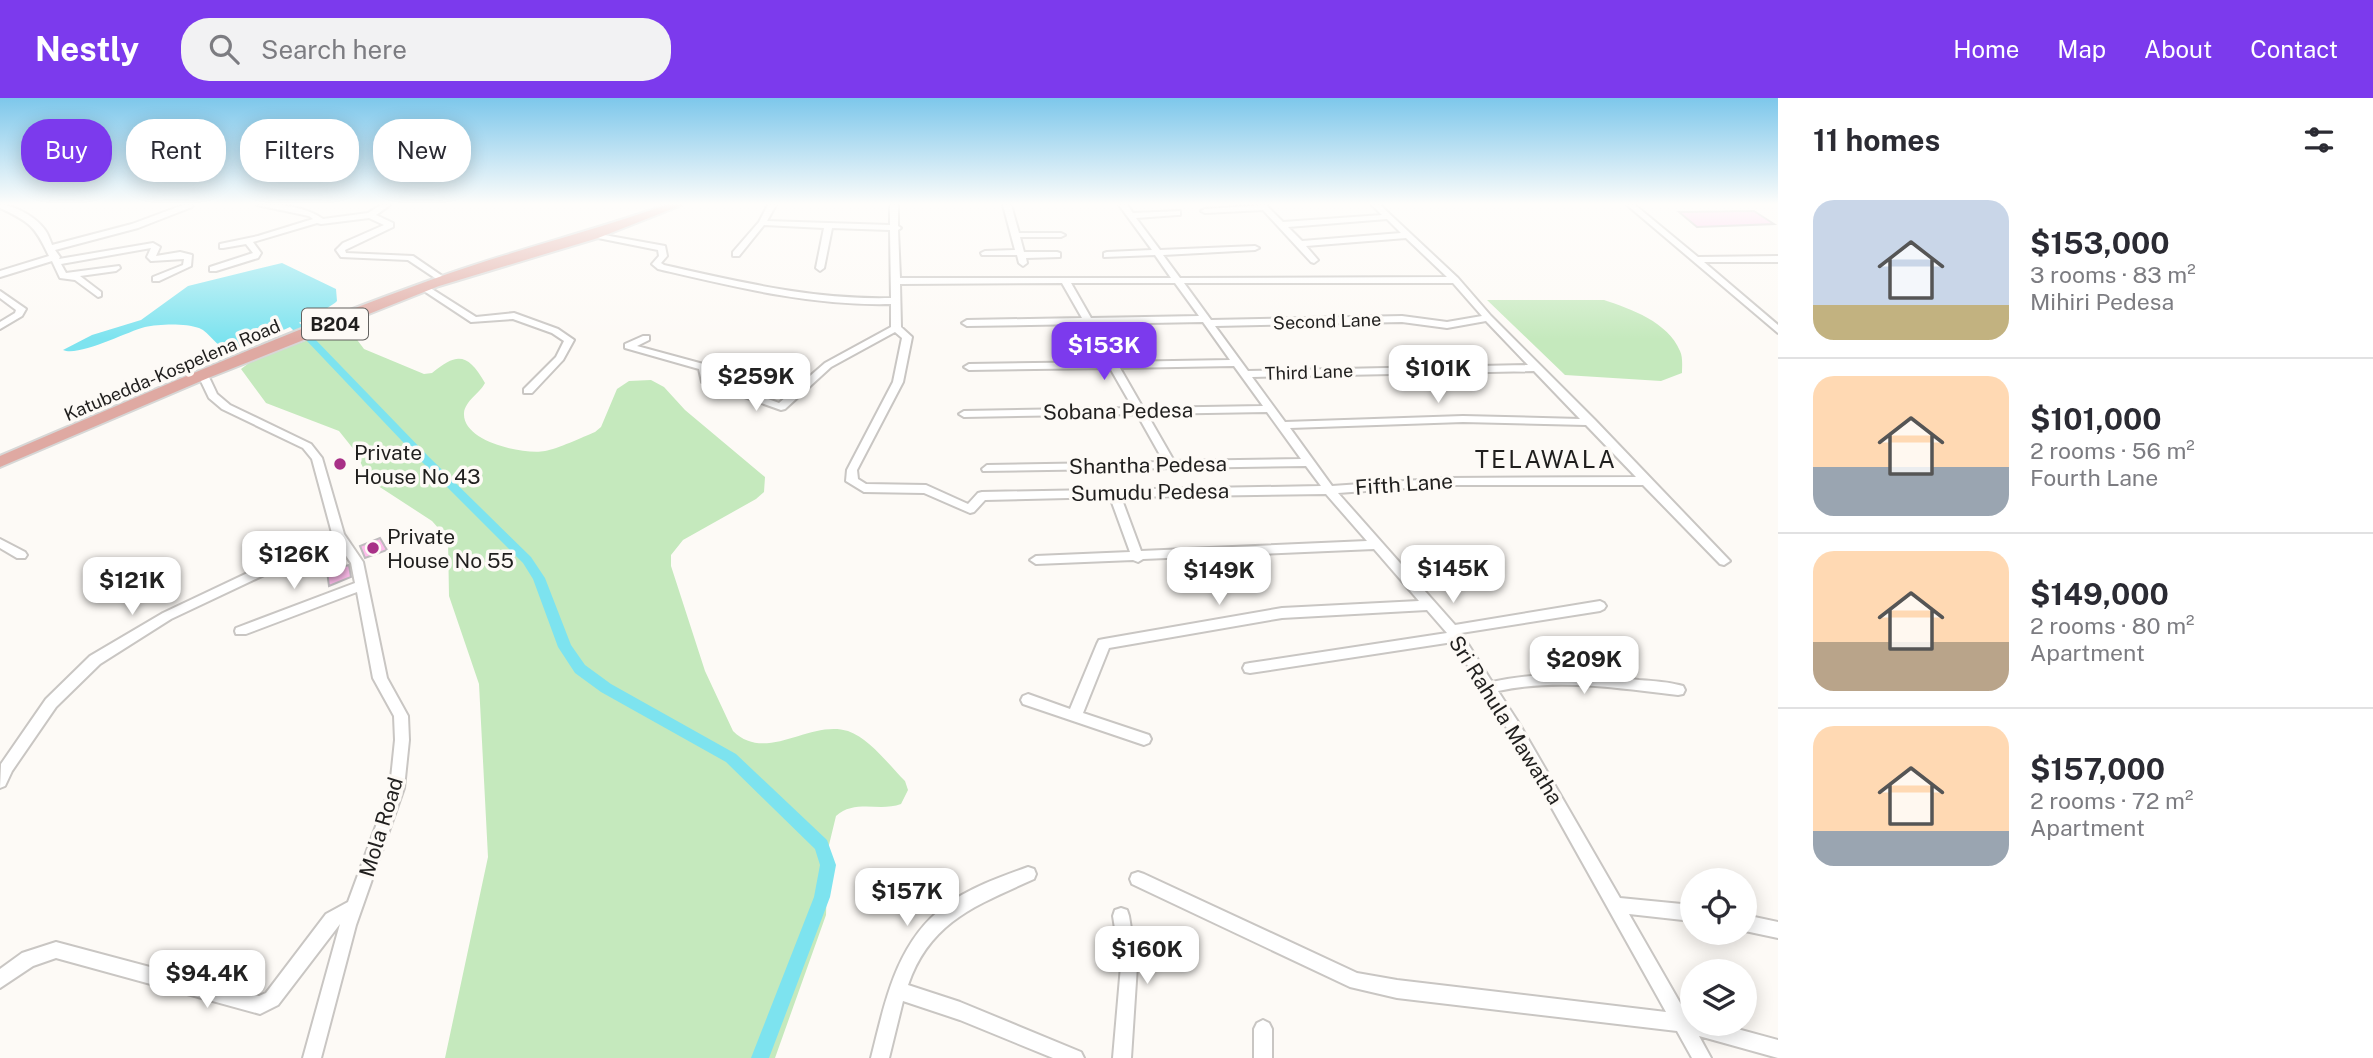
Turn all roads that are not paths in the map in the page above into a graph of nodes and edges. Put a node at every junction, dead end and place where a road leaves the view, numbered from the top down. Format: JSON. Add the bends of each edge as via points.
{"nodes":[{"id":1,"x":52,"y":250,"type":"edge"},
{"id":2,"x":72,"y":250,"type":"edge"},
{"id":3,"x":110,"y":250,"type":"edge"},
{"id":4,"x":155,"y":250,"type":"edge"},
{"id":5,"x":255,"y":250,"type":"edge"},
{"id":6,"x":340,"y":250,"type":"edge"},
{"id":7,"x":544,"y":250,"type":"edge"},
{"id":8,"x":662,"y":250,"type":"edge"},
{"id":9,"x":740,"y":250,"type":"edge"},
{"id":10,"x":823,"y":250,"type":"edge"},
{"id":11,"x":897,"y":250,"type":"edge"},
{"id":12,"x":1019,"y":250,"type":"edge"},
{"id":13,"x":1155,"y":250,"type":"edge"},
{"id":14,"x":1220,"y":250,"type":"edge"},
{"id":15,"x":1305,"y":250,"type":"edge"},
{"id":16,"x":1423,"y":250,"type":"edge"},
{"id":17,"x":1683,"y":250,"type":"edge"},
{"id":18,"x":985,"y":253,"type":"dead end"},
{"id":19,"x":1157,"y":253,"type":"junction"},
{"id":20,"x":736,"y":254,"type":"dead end"},
{"id":21,"x":1107,"y":255,"type":"dead end"},
{"id":22,"x":55,"y":256,"type":"junction"},
{"id":23,"x":1021,"y":256,"type":"junction"},
{"id":24,"x":1057,"y":256,"type":"dead end"},
{"id":25,"x":1778,"y":259,"type":"edge"},
{"id":26,"x":1314,"y":260,"type":"dead end"},
{"id":27,"x":1695,"y":260,"type":"junction"},
{"id":28,"x":116,"y":268,"type":"dead end"},
{"id":29,"x":820,"y":268,"type":"dead end"},
{"id":30,"x":213,"y":269,"type":"dead end"},
{"id":31,"x":0,"y":274,"type":"edge"},
{"id":32,"x":63,"y":276,"type":"junction"},
{"id":33,"x":156,"y":279,"type":"dead end"},
{"id":34,"x":444,"y":280,"type":"junction"},
{"id":35,"x":1455,"y":280,"type":"junction"},
{"id":36,"x":896,"y":281,"type":"junction"},
{"id":37,"x":1177,"y":282,"type":"junction"},
{"id":38,"x":1066,"y":283,"type":"junction"},
{"id":39,"x":424,"y":287,"type":"junction"},
{"id":40,"x":0,"y":294,"type":"edge"},
{"id":41,"x":98,"y":294,"type":"dead end"},
{"id":42,"x":895,"y":301,"type":"junction"},
{"id":43,"x":1488,"y":318,"type":"junction"},
{"id":44,"x":1088,"y":321,"type":"junction"},
{"id":45,"x":1206,"y":321,"type":"junction"},
{"id":46,"x":967,"y":323,"type":"dead end"},
{"id":47,"x":0,"y":326,"type":"edge"},
{"id":48,"x":896,"y":328,"type":"junction"},
{"id":49,"x":1778,"y":330,"type":"edge"},
{"id":50,"x":646,"y":338,"type":"dead end"},
{"id":51,"x":1239,"y":363,"type":"junction"},
{"id":52,"x":1111,"y":364,"type":"junction"},
{"id":53,"x":969,"y":367,"type":"dead end"},
{"id":54,"x":1537,"y":368,"type":"junction"},
{"id":55,"x":1249,"y":374,"type":"junction"},
{"id":56,"x":203,"y":375,"type":"junction"},
{"id":57,"x":528,"y":391,"type":"dead end"},
{"id":58,"x":1272,"y":409,"type":"junction"},
{"id":59,"x":1139,"y":411,"type":"junction"},
{"id":60,"x":964,"y":414,"type":"dead end"},
{"id":61,"x":1591,"y":422,"type":"junction"},
{"id":62,"x":1285,"y":425,"type":"junction"},
{"id":63,"x":0,"y":462,"type":"edge"},
{"id":64,"x":1309,"y":462,"type":"junction"},
{"id":65,"x":1171,"y":465,"type":"junction"},
{"id":66,"x":987,"y":470,"type":"dead end"},
{"id":67,"x":1647,"y":481,"type":"junction"},
{"id":68,"x":1329,"y":490,"type":"junction"},
{"id":69,"x":1114,"y":493,"type":"junction"},
{"id":70,"x":975,"y":505,"type":"joint"},
{"id":71,"x":338,"y":535,"type":"junction"},
{"id":72,"x":0,"y":543,"type":"edge"},
{"id":73,"x":1377,"y":545,"type":"junction"},
{"id":74,"x":21,"y":555,"type":"dead end"},
{"id":75,"x":1138,"y":558,"type":"junction"},
{"id":76,"x":1036,"y":560,"type":"dead end"},
{"id":77,"x":1724,"y":561,"type":"dead end"},
{"id":78,"x":362,"y":585,"type":"junction"},
{"id":79,"x":1431,"y":606,"type":"junction"},
{"id":80,"x":1600,"y":606,"type":"dead end"},
{"id":81,"x":241,"y":631,"type":"dead end"},
{"id":82,"x":1454,"y":634,"type":"junction"},
{"id":83,"x":1250,"y":668,"type":"dead end"},
{"id":84,"x":1488,"y":688,"type":"junction"},
{"id":85,"x":1678,"y":690,"type":"dead end"},
{"id":86,"x":1028,"y":700,"type":"dead end"},
{"id":87,"x":1075,"y":715,"type":"junction"},
{"id":88,"x":1144,"y":739,"type":"dead end"},
{"id":89,"x":0,"y":782,"type":"edge"},
{"id":90,"x":1028,"y":874,"type":"dead end"},
{"id":91,"x":1138,"y":879,"type":"dead end"},
{"id":92,"x":1616,"y":905,"type":"junction"},
{"id":93,"x":354,"y":907,"type":"junction"},
{"id":94,"x":1680,"y":913,"type":"edge"},
{"id":95,"x":1121,"y":916,"type":"dead end"},
{"id":96,"x":1757,"y":926,"type":"edge"},
{"id":97,"x":1778,"y":930,"type":"edge"},
{"id":98,"x":0,"y":979,"type":"edge"},
{"id":99,"x":897,"y":990,"type":"junction"},
{"id":100,"x":1680,"y":1016,"type":"edge"},
{"id":101,"x":1680,"y":1022,"type":"edge"},
{"id":102,"x":1263,"y":1029,"type":"dead end"},
{"id":103,"x":1691,"y":1036,"type":"edge"},
{"id":104,"x":1731,"y":1036,"type":"edge"},
{"id":105,"x":1778,"y":1049,"type":"edge"},
{"id":106,"x":312,"y":1058,"type":"edge"},
{"id":107,"x":880,"y":1058,"type":"edge"},
{"id":108,"x":1075,"y":1058,"type":"edge"},
{"id":109,"x":1122,"y":1058,"type":"edge"},
{"id":110,"x":1264,"y":1058,"type":"edge"},
{"id":111,"x":1702,"y":1058,"type":"edge"}],
"edges":[{"from":1,"to":22,"type":"street"},
{"from":2,"to":22,"type":"street"},
{"from":3,"to":22,"type":"street"},
{"from":4,"to":33,"type":"street","via":[[154,260],[188,257],[187,266]]},
{"from":5,"to":30,"type":"street","via":[[255,256]]},
{"from":6,"to":34,"type":"street","via":[[344,255],[410,258]]},
{"from":7,"to":34,"type":"main road","name":"Katubedda-Kospelena Road","number":"B204"},
{"from":8,"to":42,"type":"street","via":[[656,264],[661,267],[785,297],[847,303]]},
{"from":9,"to":20,"type":"street"},
{"from":10,"to":29,"type":"street"},
{"from":11,"to":36,"type":"street"},
{"from":12,"to":23,"type":"street"},
{"from":13,"to":19,"type":"street","name":"Sri Rahula Mawatha"},
{"from":14,"to":19,"type":"street"},
{"from":15,"to":26,"type":"street"},
{"from":16,"to":35,"type":"street"},
{"from":17,"to":27,"type":"street"},
{"from":18,"to":23,"type":"street"},
{"from":19,"to":21,"type":"street"},
{"from":19,"to":37,"type":"street","name":"Sri Rahula Mawatha"},
{"from":22,"to":31,"type":"street"},
{"from":22,"to":32,"type":"street"},
{"from":23,"to":24,"type":"street"},
{"from":25,"to":27,"type":"street"},
{"from":27,"to":49,"type":"street"},
{"from":28,"to":32,"type":"street"},
{"from":32,"to":41,"type":"street","via":[[78,278]]},
{"from":34,"to":39,"type":"main road","name":"Katubedda-Kospelena Road","number":"B204"},
{"from":35,"to":37,"type":"street"},
{"from":35,"to":43,"type":"street"},
{"from":36,"to":38,"type":"street"},
{"from":36,"to":42,"type":"street"},
{"from":37,"to":38,"type":"street"},
{"from":37,"to":45,"type":"street","name":"Sri Rahula Mawatha"},
{"from":38,"to":44,"type":"street"},
{"from":39,"to":56,"type":"main road","name":"Katubedda-Kospelena Road","number":"B204"},
{"from":39,"to":57,"type":"street","via":[[474,320],[514,316],[569,340],[560,358]]},
{"from":40,"to":47,"type":"street","via":[[21,309]]},
{"from":42,"to":48,"type":"street"},
{"from":43,"to":45,"type":"street","name":"Second Lane","via":[[1447,325],[1402,319]]},
{"from":43,"to":54,"type":"street"},
{"from":44,"to":45,"type":"street","name":"Second Lane"},
{"from":44,"to":46,"type":"street","name":"Second Lane"},
{"from":44,"to":52,"type":"street"},
{"from":45,"to":51,"type":"street","name":"Sri Rahula Mawatha"},
{"from":48,"to":50,"type":"street","via":[[828,365],[781,407],[705,380],[704,367],[628,346]]},
{"from":48,"to":70,"type":"street","via":[[908,337],[898,382],[852,470],[852,481],[864,488],[926,489],[970,509]]},
{"from":51,"to":52,"type":"street"},
{"from":51,"to":55,"type":"street","name":"Sri Rahula Mawatha"},
{"from":52,"to":53,"type":"street"},
{"from":52,"to":59,"type":"street"},
{"from":54,"to":55,"type":"street","name":"Third Lane"},
{"from":54,"to":61,"type":"street"},
{"from":55,"to":58,"type":"street","name":"Sri Rahula Mawatha"},
{"from":56,"to":63,"type":"main road","name":"Katubedda-Kospelena Road","number":"B204"},
{"from":56,"to":71,"type":"street","name":"Mola Road","via":[[213,396],[226,407],[307,446],[317,458]]},
{"from":58,"to":59,"type":"street","name":"Sobana Pedesa"},
{"from":58,"to":62,"type":"street","name":"Sri Rahula Mawatha"},
{"from":59,"to":60,"type":"street","name":"Sobana Pedesa"},
{"from":59,"to":65,"type":"street"},
{"from":61,"to":62,"type":"street","via":[[1463,419]]},
{"from":61,"to":67,"type":"street"},
{"from":62,"to":64,"type":"street","name":"Sri Rahula Mawatha"},
{"from":64,"to":65,"type":"street","name":"Shantha Pedesa"},
{"from":64,"to":68,"type":"street","name":"Sri Rahula Mawatha"},
{"from":65,"to":66,"type":"street","name":"Shantha Pedesa"},
{"from":67,"to":68,"type":"street","name":"Fifth Lane","via":[[1482,480]]},
{"from":67,"to":77,"type":"street"},
{"from":68,"to":69,"type":"street","name":"Sumudu Pedesa"},
{"from":68,"to":73,"type":"street","name":"Sri Rahula Mawatha"},
{"from":69,"to":70,"type":"street","name":"Sumudu Pedesa","via":[[982,496]]},
{"from":69,"to":75,"type":"street"},
{"from":71,"to":78,"type":"street","name":"Mola Road","via":[[357,562]]},
{"from":71,"to":89,"type":"street","via":[[167,617],[95,660],[51,704]]},
{"from":72,"to":74,"type":"street"},
{"from":73,"to":75,"type":"street"},
{"from":73,"to":79,"type":"street","name":"Sri Rahula Mawatha"},
{"from":75,"to":76,"type":"street"},
{"from":78,"to":81,"type":"street"},
{"from":78,"to":93,"type":"street","name":"Mola Road","via":[[374,657],[401,716],[402,740],[397,788]]},
{"from":79,"to":82,"type":"street","name":"Sri Rahula Mawatha"},
{"from":79,"to":87,"type":"street","via":[[1282,613],[1104,644]]},
{"from":80,"to":82,"type":"street"},
{"from":82,"to":83,"type":"street"},
{"from":82,"to":84,"type":"street","name":"Sri Rahula Mawatha"},
{"from":84,"to":85,"type":"street","via":[[1539,678],[1600,678]]},
{"from":84,"to":92,"type":"street","name":"Sri Rahula Mawatha"},
{"from":86,"to":87,"type":"street"},
{"from":87,"to":88,"type":"street"},
{"from":90,"to":99,"type":"street","via":[[951,911],[915,946]]},
{"from":91,"to":101,"type":"street","via":[[1356,981]]},
{"from":92,"to":94,"type":"street"},
{"from":92,"to":100,"type":"street","name":"Sri Rahula Mawatha"},
{"from":93,"to":98,"type":"street","via":[[332,920],[272,999],[260,1005],[56,950],[28,959]]},
{"from":93,"to":106,"type":"street","name":"Mola Road"},
{"from":95,"to":109,"type":"street","via":[[1129,966]]},
{"from":96,"to":97,"type":"street"},
{"from":99,"to":107,"type":"street"},
{"from":99,"to":108,"type":"street"},
{"from":102,"to":110,"type":"street"},
{"from":103,"to":111,"type":"street","name":"Sri Rahula Mawatha"},
{"from":104,"to":105,"type":"street"}]}
